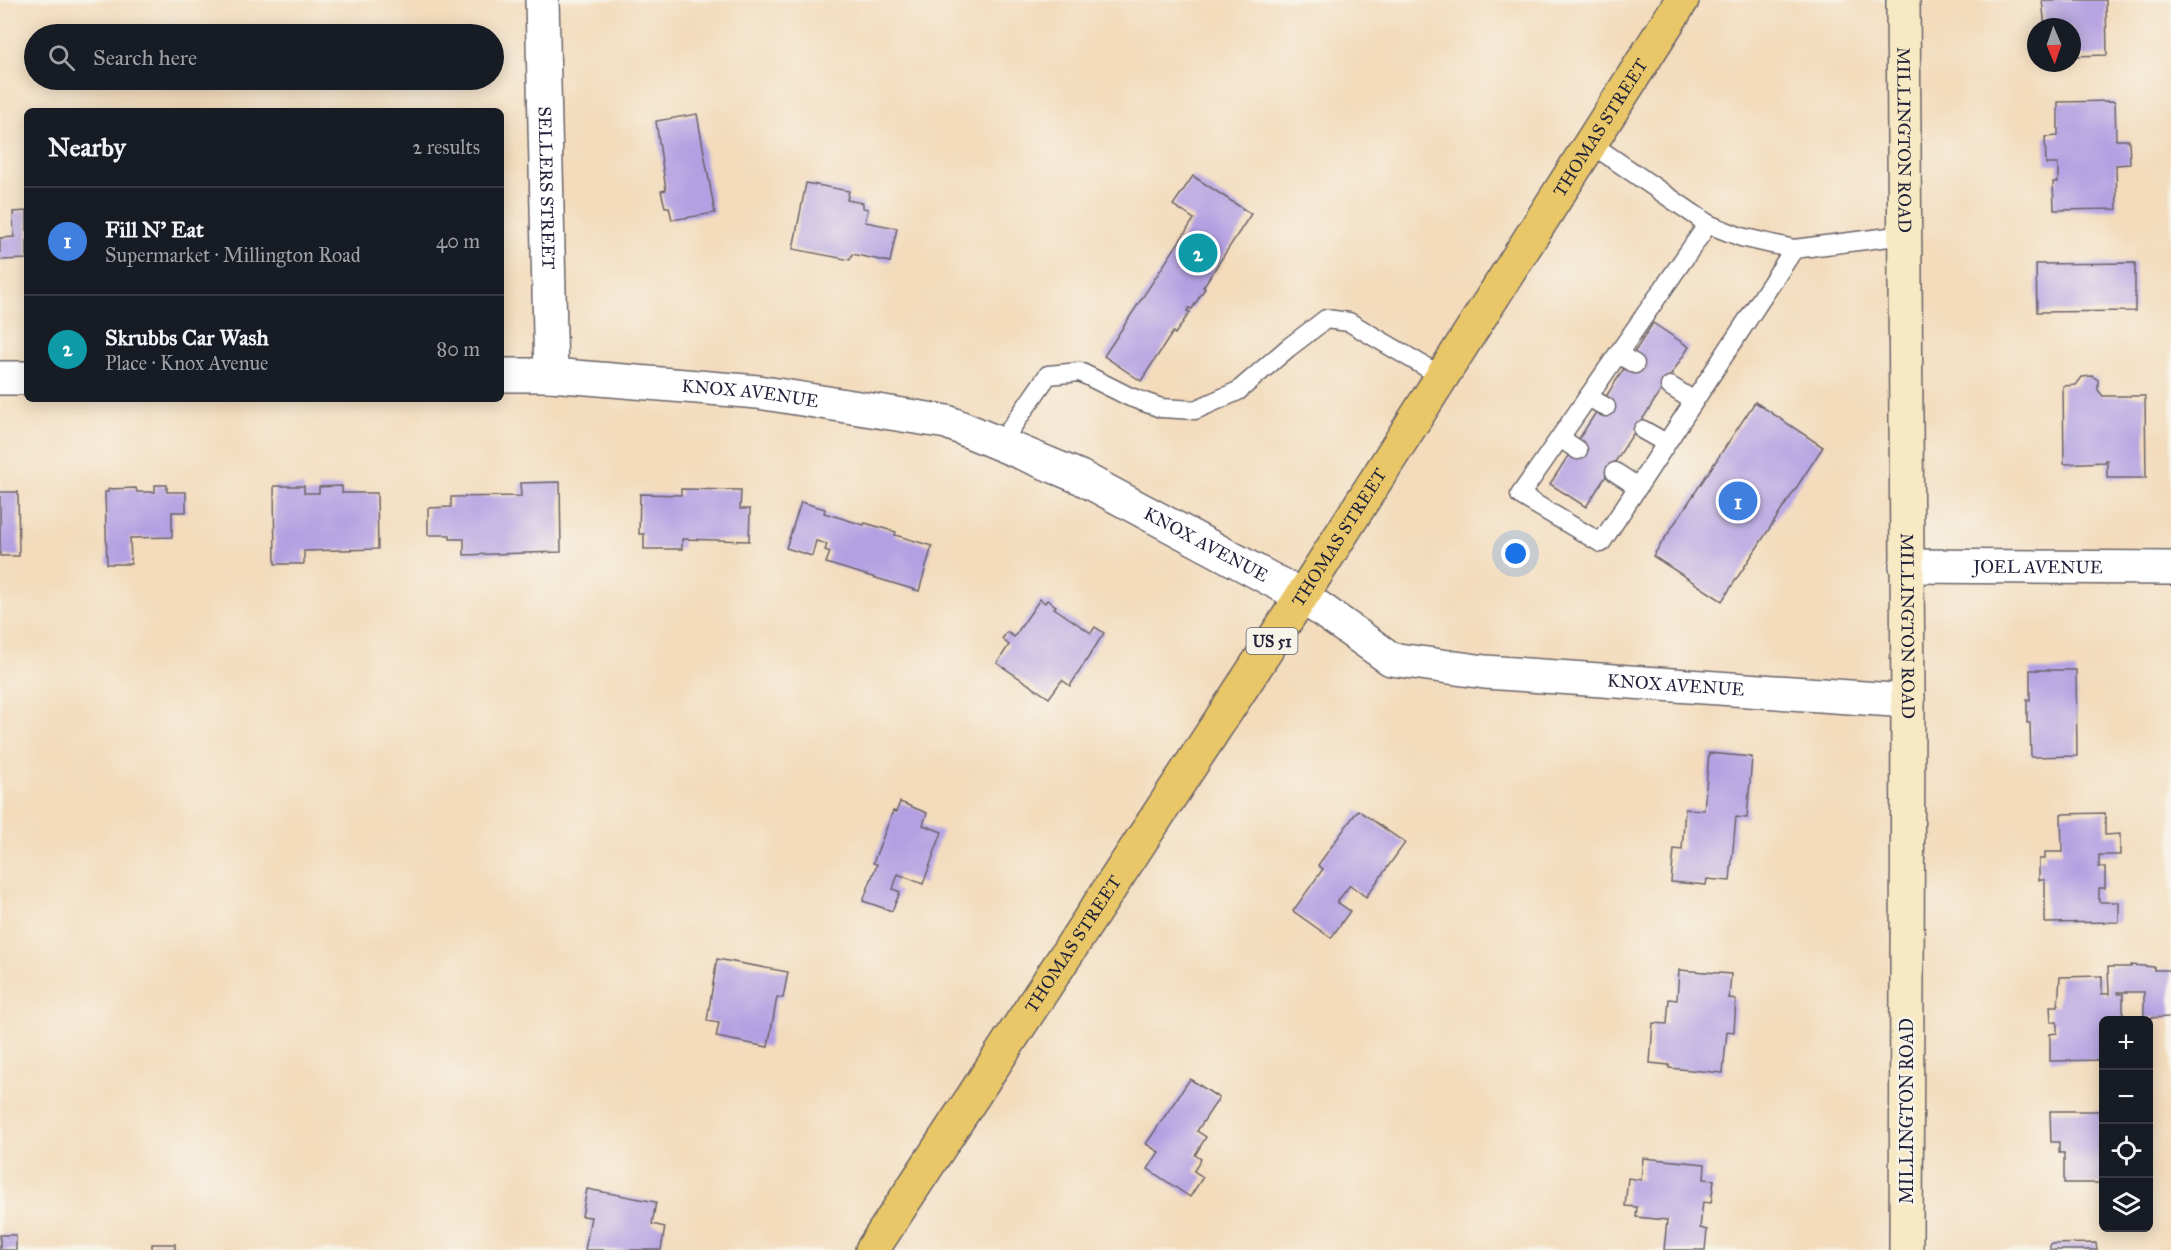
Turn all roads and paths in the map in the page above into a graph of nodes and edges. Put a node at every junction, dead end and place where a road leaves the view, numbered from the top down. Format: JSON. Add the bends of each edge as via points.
{"nodes":[{"id":1,"x":542,"y":0,"type":"edge"},
{"id":2,"x":1682,"y":0,"type":"edge"},
{"id":3,"x":1904,"y":0,"type":"edge"},
{"id":4,"x":1590,"y":143,"type":"junction"},
{"id":5,"x":1708,"y":224,"type":"junction"},
{"id":6,"x":1905,"y":235,"type":"junction"},
{"id":7,"x":1794,"y":249,"type":"junction"},
{"id":8,"x":1618,"y":354,"type":"junction"},
{"id":9,"x":1635,"y":364,"type":"dead end"},
{"id":10,"x":504,"y":375,"type":"edge"},
{"id":11,"x":551,"y":375,"type":"junction"},
{"id":12,"x":1441,"y":376,"type":"junction"},
{"id":13,"x":0,"y":378,"type":"edge"},
{"id":14,"x":24,"y":378,"type":"edge"},
{"id":15,"x":1670,"y":386,"type":"dead end"},
{"id":16,"x":1588,"y":397,"type":"junction"},
{"id":17,"x":1694,"y":401,"type":"junction"},
{"id":18,"x":1606,"y":407,"type":"dead end"},
{"id":19,"x":1643,"y":430,"type":"dead end"},
{"id":20,"x":1560,"y":438,"type":"junction"},
{"id":21,"x":1666,"y":443,"type":"junction"},
{"id":22,"x":1000,"y":444,"type":"junction"},
{"id":23,"x":1578,"y":450,"type":"dead end"},
{"id":24,"x":1615,"y":472,"type":"dead end"},
{"id":25,"x":1638,"y":487,"type":"junction"},
{"id":26,"x":1906,"y":566,"type":"junction"},
{"id":27,"x":2171,"y":568,"type":"edge"},
{"id":28,"x":1302,"y":596,"type":"junction"},
{"id":29,"x":1908,"y":701,"type":"junction"},
{"id":30,"x":872,"y":1250,"type":"edge"},
{"id":31,"x":1906,"y":1250,"type":"edge"}],
"edges":[{"from":1,"to":11,"type":"street","name":"SELLERS STREET"},
{"from":2,"to":4,"type":"highway","name":"THOMAS STREET","number":"US 51"},
{"from":3,"to":6,"type":"street","name":"MILLINGTON ROAD"},
{"from":4,"to":5,"type":"lane"},
{"from":4,"to":12,"type":"highway","name":"THOMAS STREET","number":"US 51"},
{"from":5,"to":7,"type":"lane","via":[[1741,237]]},
{"from":5,"to":8,"type":"lane"},
{"from":6,"to":7,"type":"lane"},
{"from":6,"to":26,"type":"street","name":"MILLINGTON ROAD"},
{"from":7,"to":17,"type":"lane"},
{"from":8,"to":9,"type":"lane"},
{"from":8,"to":16,"type":"lane"},
{"from":10,"to":11,"type":"street","name":"KNOX AVENUE"},
{"from":11,"to":22,"type":"street","name":"KNOX AVENUE","via":[[770,394],[946,422]]},
{"from":12,"to":22,"type":"lane","via":[[1349,322],[1326,320],[1238,391],[1195,410],[1161,408],[1080,372],[1048,375]]},
{"from":12,"to":28,"type":"highway","name":"THOMAS STREET","number":"US 51"},
{"from":13,"to":14,"type":"street"},
{"from":15,"to":17,"type":"lane"},
{"from":16,"to":18,"type":"lane"},
{"from":16,"to":20,"type":"lane"},
{"from":17,"to":21,"type":"lane"},
{"from":19,"to":21,"type":"lane"},
{"from":20,"to":23,"type":"lane"},
{"from":20,"to":25,"type":"lane","via":[[1520,495],[1601,543]]},
{"from":21,"to":25,"type":"lane"},
{"from":22,"to":28,"type":"street","name":"KNOX AVENUE","via":[[1080,477]]},
{"from":24,"to":25,"type":"lane"},
{"from":26,"to":27,"type":"street","name":"JOEL AVENUE"},
{"from":26,"to":29,"type":"street","name":"MILLINGTON ROAD"},
{"from":28,"to":29,"type":"street","name":"KNOX AVENUE","via":[[1391,659],[1485,672]]},
{"from":28,"to":30,"type":"highway","name":"THOMAS STREET","number":"US 51"},
{"from":29,"to":31,"type":"street","name":"MILLINGTON ROAD"}]}
